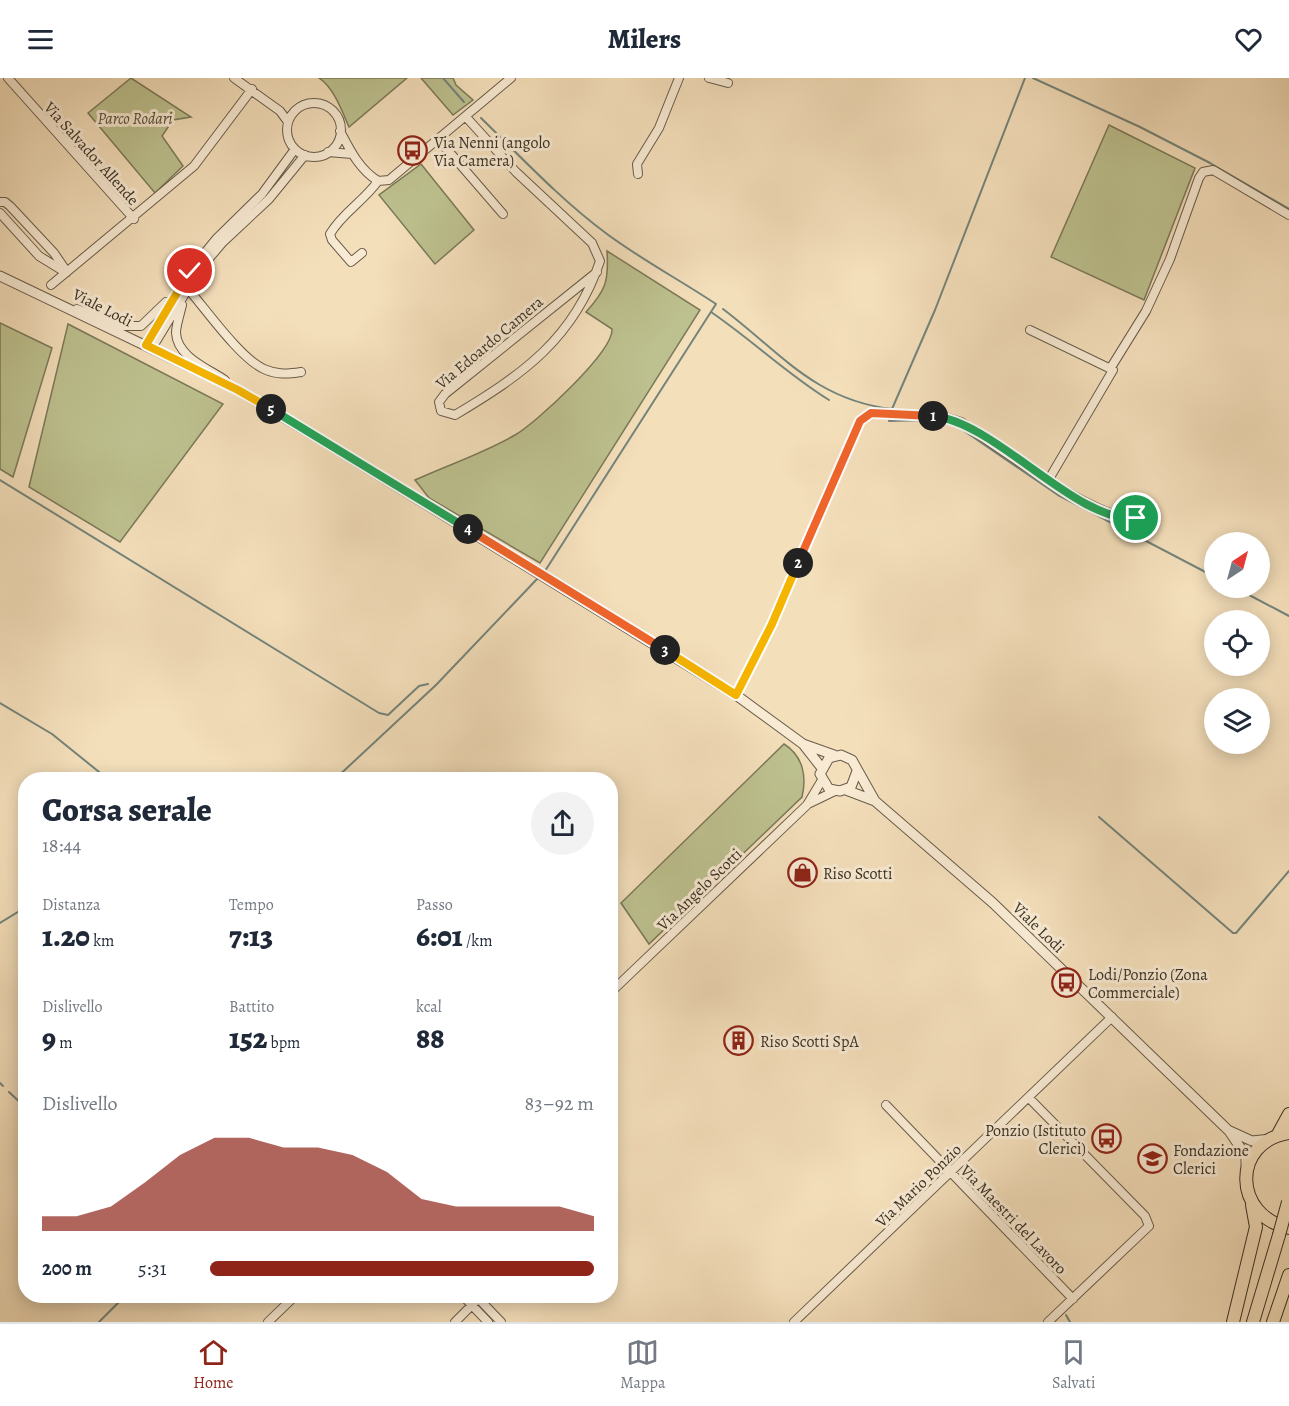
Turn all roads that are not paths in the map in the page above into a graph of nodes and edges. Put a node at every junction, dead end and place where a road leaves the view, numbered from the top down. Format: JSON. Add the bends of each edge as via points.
{"nodes":[{"id":1,"x":8,"y":78,"type":"edge"},
{"id":2,"x":234,"y":78,"type":"edge"},
{"id":3,"x":511,"y":78,"type":"edge"},
{"id":4,"x":679,"y":78,"type":"edge"},
{"id":5,"x":709,"y":78,"type":"edge"},
{"id":6,"x":728,"y":83,"type":"dead end"},
{"id":7,"x":252,"y":89,"type":"junction"},
{"id":8,"x":267,"y":102,"type":"junction"},
{"id":9,"x":296,"y":109,"type":"junction"},
{"id":10,"x":466,"y":117,"type":"junction"},
{"id":11,"x":288,"y":122,"type":"junction"},
{"id":12,"x":340,"y":131,"type":"junction"},
{"id":13,"x":441,"y":142,"type":"junction"},
{"id":14,"x":295,"y":149,"type":"junction"},
{"id":15,"x":328,"y":152,"type":"junction"},
{"id":16,"x":352,"y":154,"type":"junction"},
{"id":17,"x":305,"y":155,"type":"junction"},
{"id":18,"x":638,"y":174,"type":"dead end"},
{"id":19,"x":378,"y":181,"type":"junction"},
{"id":20,"x":0,"y":202,"type":"edge"},
{"id":21,"x":0,"y":213,"type":"edge"},
{"id":22,"x":503,"y":214,"type":"dead end"},
{"id":23,"x":1289,"y":215,"type":"edge"},
{"id":24,"x":134,"y":219,"type":"junction"},
{"id":25,"x":362,"y":253,"type":"dead end"},
{"id":26,"x":67,"y":272,"type":"junction"},
{"id":27,"x":597,"y":272,"type":"junction"},
{"id":28,"x":0,"y":276,"type":"edge"},
{"id":29,"x":51,"y":285,"type":"dead end"},
{"id":30,"x":189,"y":290,"type":"junction"},
{"id":31,"x":175,"y":292,"type":"junction"},
{"id":32,"x":567,"y":295,"type":"junction"},
{"id":33,"x":184,"y":299,"type":"junction"},
{"id":34,"x":58,"y":301,"type":"junction"},
{"id":35,"x":579,"y":308,"type":"junction"},
{"id":36,"x":1030,"y":330,"type":"dead end"},
{"id":37,"x":149,"y":347,"type":"junction"},
{"id":38,"x":1110,"y":369,"type":"junction"},
{"id":39,"x":301,"y":372,"type":"dead end"},
{"id":40,"x":238,"y":390,"type":"junction"},
{"id":41,"x":1049,"y":479,"type":"junction"},
{"id":42,"x":1136,"y":518,"type":"dead end"},
{"id":43,"x":736,"y":695,"type":"junction"},
{"id":44,"x":803,"y":744,"type":"junction"},
{"id":45,"x":834,"y":755,"type":"junction"},
{"id":46,"x":821,"y":767,"type":"junction"},
{"id":47,"x":857,"y":771,"type":"junction"},
{"id":48,"x":822,"y":780,"type":"junction"},
{"id":49,"x":846,"y":790,"type":"junction"},
{"id":50,"x":834,"y":791,"type":"junction"},
{"id":51,"x":875,"y":801,"type":"junction"},
{"id":52,"x":807,"y":805,"type":"junction"},
{"id":53,"x":618,"y":985,"type":"edge"},
{"id":54,"x":1112,"y":1017,"type":"junction"},
{"id":55,"x":1029,"y":1098,"type":"junction"},
{"id":56,"x":886,"y":1105,"type":"dead end"},
{"id":57,"x":1289,"y":1114,"type":"edge"},
{"id":58,"x":1229,"y":1131,"type":"junction"},
{"id":59,"x":1279,"y":1136,"type":"edge"},
{"id":60,"x":950,"y":1172,"type":"junction"},
{"id":61,"x":1246,"y":1178,"type":"junction"},
{"id":62,"x":1288,"y":1201,"type":"edge"},
{"id":63,"x":1252,"y":1204,"type":"junction"},
{"id":64,"x":1284,"y":1232,"type":"edge"},
{"id":65,"x":1289,"y":1275,"type":"edge"},
{"id":66,"x":1073,"y":1299,"type":"junction"},
{"id":67,"x":288,"y":1303,"type":"edge"},
{"id":68,"x":484,"y":1303,"type":"edge"},
{"id":69,"x":472,"y":1305,"type":"joint"},
{"id":70,"x":268,"y":1322,"type":"edge"},
{"id":71,"x":455,"y":1322,"type":"edge"},
{"id":72,"x":488,"y":1322,"type":"edge"},
{"id":73,"x":501,"y":1322,"type":"edge"},
{"id":74,"x":794,"y":1322,"type":"edge"},
{"id":75,"x":1048,"y":1322,"type":"edge"},
{"id":76,"x":1233,"y":1322,"type":"edge"},
{"id":77,"x":1253,"y":1322,"type":"edge"},
{"id":78,"x":1273,"y":1322,"type":"edge"}],
"edges":[{"from":1,"to":24,"type":"street","name":"Via Salvador Allende"},
{"from":2,"to":7,"type":"street"},
{"from":3,"to":10,"type":"street"},
{"from":4,"to":18,"type":"street","via":[[659,128],[637,164]]},
{"from":5,"to":6,"type":"street"},
{"from":7,"to":8,"type":"street"},
{"from":7,"to":24,"type":"street","name":"Via Salvador Allende","via":[[194,166]]},
{"from":8,"to":9,"type":"street"},
{"from":8,"to":11,"type":"street"},
{"from":9,"to":11,"type":"street"},
{"from":9,"to":12,"type":"street","via":[[312,103],[324,105],[334,113]]},
{"from":10,"to":13,"type":"street"},
{"from":10,"to":27,"type":"street","via":[[516,172],[592,243],[600,261]]},
{"from":11,"to":14,"type":"street","via":[[288,136]]},
{"from":12,"to":15,"type":"street","via":[[337,143]]},
{"from":12,"to":16,"type":"street"},
{"from":13,"to":19,"type":"street","via":[[388,180]]},
{"from":13,"to":22,"type":"street"},
{"from":14,"to":17,"type":"street"},
{"from":14,"to":31,"type":"street","via":[[262,194],[217,238]]},
{"from":15,"to":16,"type":"street"},
{"from":15,"to":17,"type":"street"},
{"from":16,"to":19,"type":"street"},
{"from":17,"to":30,"type":"street","via":[[269,199],[223,242],[200,269]]},
{"from":19,"to":25,"type":"street","via":[[330,234],[351,262]]},
{"from":20,"to":26,"type":"street","via":[[10,206]]},
{"from":21,"to":26,"type":"street","via":[[39,256]]},
{"from":23,"to":38,"type":"street","via":[[1213,170],[1203,172],[1146,311]]},
{"from":24,"to":26,"type":"street","name":"Via Salvador Allende"},
{"from":26,"to":29,"type":"street","name":"Via Salvador Allende"},
{"from":27,"to":32,"type":"street","name":"Via Edoardo Camera"},
{"from":27,"to":35,"type":"street","name":"Via Edoardo Camera"},
{"from":28,"to":34,"type":"street","name":"Viale Lodi"},
{"from":30,"to":33,"type":"street"},
{"from":30,"to":39,"type":"street","via":[[248,358],[263,369],[283,375]]},
{"from":31,"to":34,"type":"street","via":[[141,326],[122,326]]},
{"from":31,"to":37,"type":"street"},
{"from":32,"to":35,"type":"street","via":[[578,301]]},
{"from":32,"to":35,"type":"street","name":"Via Edoardo Camera","via":[[445,394],[439,402],[441,411],[455,414],[523,371],[555,341]]},
{"from":33,"to":37,"type":"street"},
{"from":33,"to":40,"type":"street","via":[[176,334],[182,348],[193,361]]},
{"from":34,"to":37,"type":"street","name":"Viale Lodi"},
{"from":36,"to":38,"type":"street"},
{"from":37,"to":40,"type":"street","name":"Viale Lodi"},
{"from":38,"to":41,"type":"street","via":[[1113,370]]},
{"from":40,"to":43,"type":"street","name":"Viale Lodi"},
{"from":41,"to":42,"type":"street","via":[[1099,509],[1124,519]]},
{"from":41,"to":43,"type":"street","via":[[961,423],[945,417],[871,413],[860,421],[772,624]]},
{"from":43,"to":44,"type":"street","name":"Viale Lodi"},
{"from":44,"to":45,"type":"street","name":"Viale Lodi"},
{"from":44,"to":46,"type":"street","name":"Viale Lodi"},
{"from":45,"to":46,"type":"street"},
{"from":45,"to":47,"type":"street","via":[[847,756]]},
{"from":46,"to":48,"type":"street"},
{"from":47,"to":49,"type":"street","via":[[855,782]]},
{"from":47,"to":51,"type":"street","name":"Viale Lodi"},
{"from":48,"to":50,"type":"street"},
{"from":48,"to":52,"type":"street","name":"Via Angelo Scotti"},
{"from":49,"to":50,"type":"street"},
{"from":49,"to":51,"type":"street","name":"Viale Lodi"},
{"from":50,"to":52,"type":"street","name":"Via Angelo Scotti"},
{"from":51,"to":54,"type":"street","name":"Viale Lodi","via":[[993,903]]},
{"from":52,"to":53,"type":"street","name":"Via Angelo Scotti"},
{"from":54,"to":55,"type":"street","name":"Via Mario Ponzio"},
{"from":54,"to":58,"type":"street","name":"Viale Lodi"},
{"from":55,"to":60,"type":"street","name":"Via Mario Ponzio"},
{"from":55,"to":66,"type":"street","via":[[1149,1226]]},
{"from":56,"to":60,"type":"street","name":"Via Maestri del Lavoro"},
{"from":57,"to":59,"type":"main road"},
{"from":58,"to":59,"type":"street","name":"Viale Lodi","via":[[1252,1141]]},
{"from":58,"to":61,"type":"street","name":"Viale Lodi","via":[[1246,1156]]},
{"from":59,"to":61,"type":"main road","via":[[1253,1155]]},
{"from":60,"to":66,"type":"street","name":"Via Maestri del Lavoro"},
{"from":60,"to":74,"type":"street","name":"Via Mario Ponzio"},
{"from":61,"to":63,"type":"main road"},
{"from":62,"to":64,"type":"main road","bridge":true},
{"from":63,"to":64,"type":"main road"},
{"from":63,"to":76,"type":"main road","via":[[1256,1227]]},
{"from":64,"to":77,"type":"main road"},
{"from":65,"to":78,"type":"main road"},
{"from":66,"to":75,"type":"street"},
{"from":67,"to":70,"type":"street"},
{"from":68,"to":73,"type":"street"},
{"from":69,"to":71,"type":"street"},
{"from":69,"to":72,"type":"street"}]}
